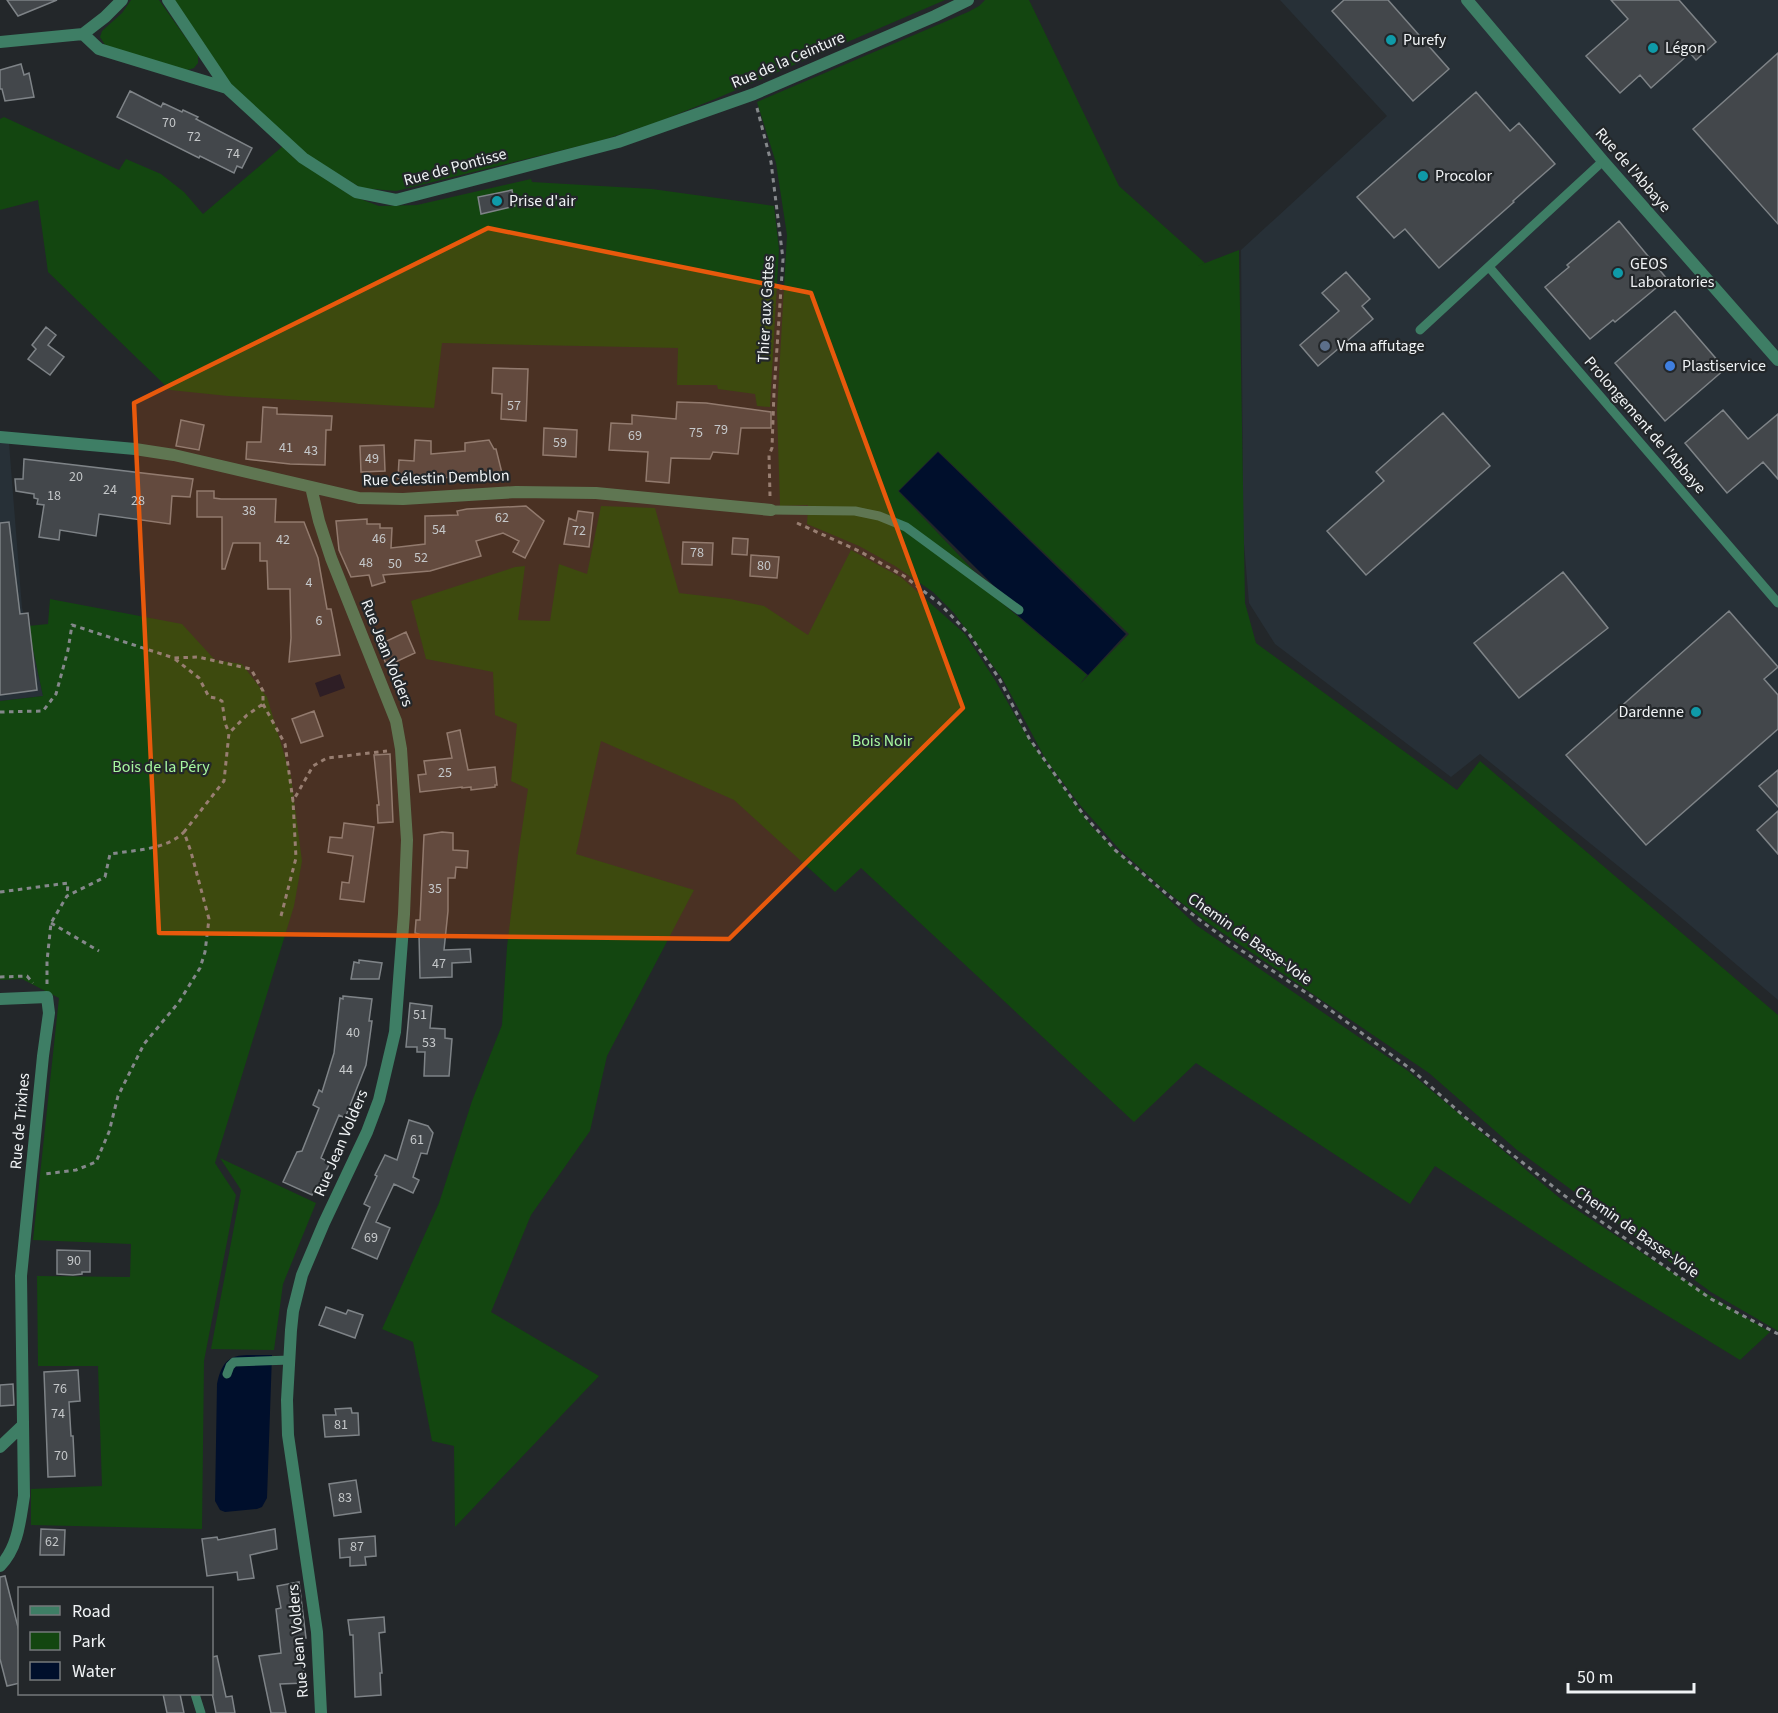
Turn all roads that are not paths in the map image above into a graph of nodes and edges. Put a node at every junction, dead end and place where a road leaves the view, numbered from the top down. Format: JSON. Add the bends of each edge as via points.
{"nodes":[{"id":1,"x":122,"y":0,"type":"edge"},
{"id":2,"x":168,"y":0,"type":"edge"},
{"id":3,"x":968,"y":0,"type":"edge"},
{"id":4,"x":1467,"y":0,"type":"edge"},
{"id":5,"x":83,"y":34,"type":"junction"},
{"id":6,"x":0,"y":42,"type":"edge"},
{"id":7,"x":227,"y":88,"type":"junction"},
{"id":8,"x":618,"y":142,"type":"joint"},
{"id":9,"x":1603,"y":161,"type":"junction"},
{"id":10,"x":1489,"y":267,"type":"junction"},
{"id":11,"x":1420,"y":330,"type":"dead end"},
{"id":12,"x":1778,"y":360,"type":"edge"},
{"id":13,"x":0,"y":437,"type":"edge"},
{"id":14,"x":311,"y":487,"type":"junction"},
{"id":15,"x":771,"y":510,"type":"joint"},
{"id":16,"x":1778,"y":603,"type":"edge"},
{"id":17,"x":1019,"y":610,"type":"dead end"},
{"id":18,"x":0,"y":999,"type":"edge"},
{"id":19,"x":290,"y":1360,"type":"junction"},
{"id":20,"x":227,"y":1374,"type":"dead end"},
{"id":21,"x":22,"y":1426,"type":"junction"},
{"id":22,"x":0,"y":1447,"type":"edge"},
{"id":23,"x":0,"y":1566,"type":"edge"},
{"id":24,"x":195,"y":1695,"type":"edge"},
{"id":25,"x":201,"y":1713,"type":"edge"},
{"id":26,"x":321,"y":1713,"type":"edge"}],
"edges":[{"from":1,"to":5,"type":"street"},
{"from":2,"to":7,"type":"street","name":"Rue de Pontisse"},
{"from":3,"to":8,"type":"street","name":"Rue de la Ceinture","via":[[754,94]]},
{"from":4,"to":9,"type":"street","name":"Rue de l'Abbaye"},
{"from":5,"to":6,"type":"street"},
{"from":5,"to":7,"type":"street","name":"Rue de Pontisse","via":[[99,49]]},
{"from":7,"to":8,"type":"street","name":"Rue de Pontisse","via":[[303,158],[356,192],[396,200]]},
{"from":9,"to":10,"type":"lane"},
{"from":9,"to":12,"type":"street","name":"Rue de l'Abbaye"},
{"from":10,"to":11,"type":"lane"},
{"from":10,"to":16,"type":"lane","name":"Prolongement de l'Abbaye"},
{"from":13,"to":14,"type":"street","name":"Rue Célestin Demblon","via":[[164,454]]},
{"from":14,"to":15,"type":"street","name":"Rue Célestin Demblon","via":[[359,498],[596,493]]},
{"from":14,"to":19,"type":"street","name":"Rue Jean Volders","via":[[331,558],[399,734],[407,840],[395,1032],[367,1132],[313,1247],[297,1292],[292,1311]]},
{"from":15,"to":17,"type":"lane","via":[[855,511],[879,516],[906,527]]},
{"from":18,"to":21,"type":"street","name":"Rue de Trixhes","via":[[47,998],[49,1013],[21,1276]]},
{"from":19,"to":20,"type":"lane","via":[[234,1362]]},
{"from":19,"to":26,"type":"street","name":"Rue Jean Volders","via":[[288,1435],[317,1632]]},
{"from":21,"to":22,"type":"street"},
{"from":21,"to":23,"type":"street","name":"Rue de Trixhes","via":[[24,1496],[19,1530]]},
{"from":24,"to":25,"type":"lane"}]}
